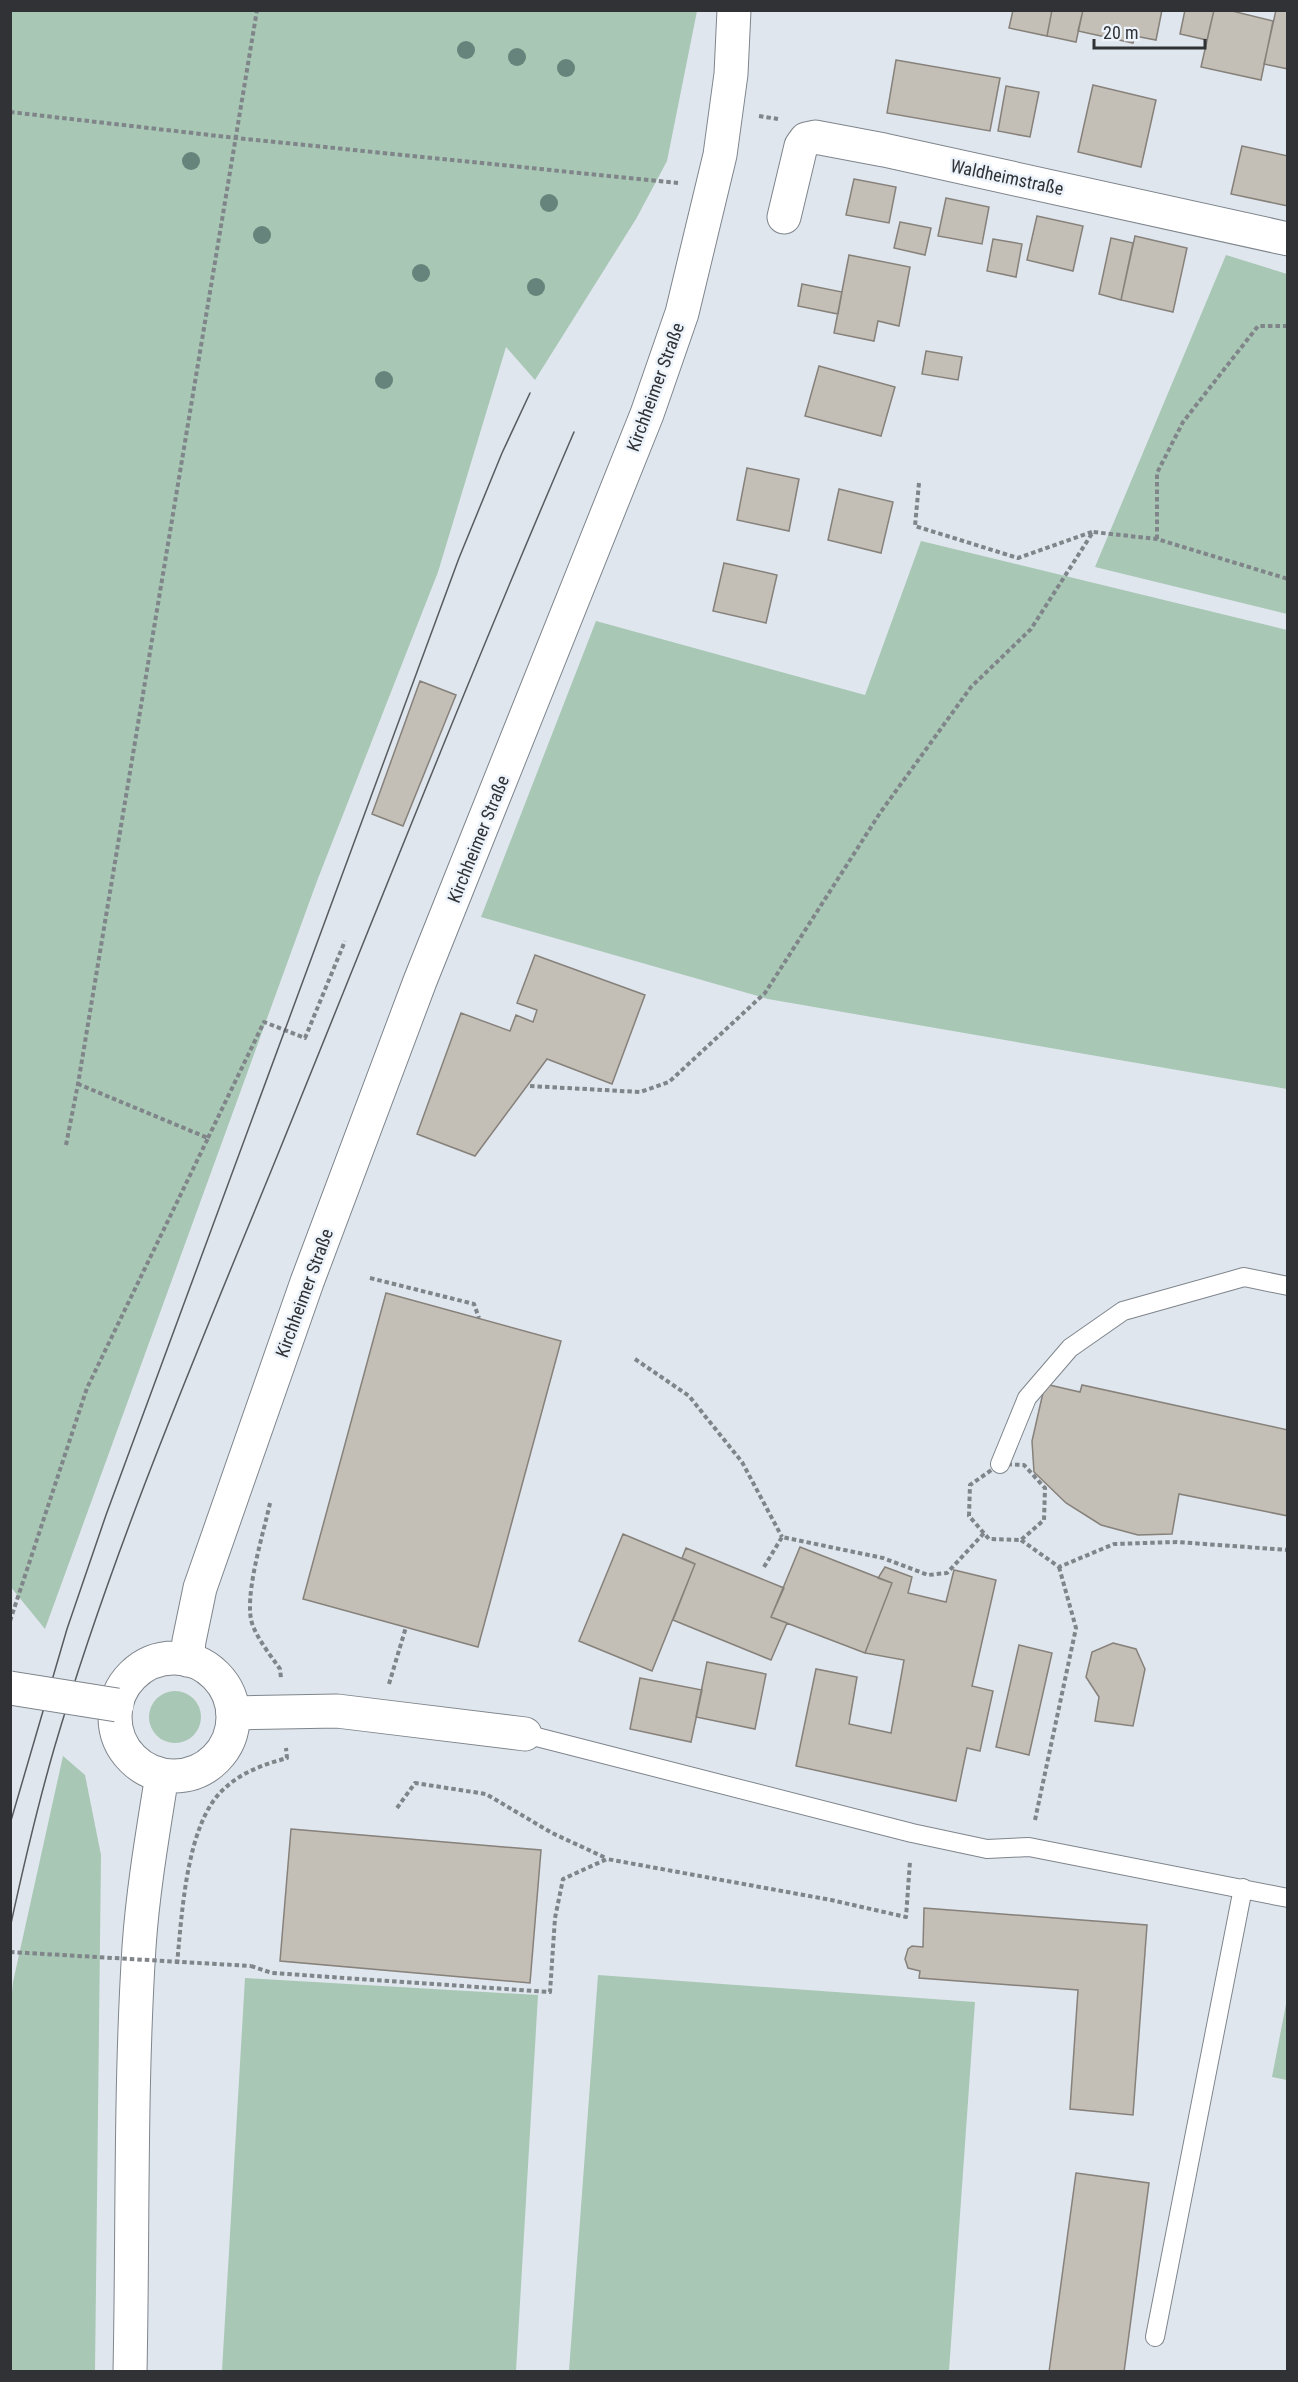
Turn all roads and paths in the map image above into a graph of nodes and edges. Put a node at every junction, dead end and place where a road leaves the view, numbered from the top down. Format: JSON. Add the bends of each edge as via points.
{"nodes":[{"id":1,"x":257,"y":10,"type":"edge"},
{"id":2,"x":734,"y":10,"type":"edge"},
{"id":3,"x":10,"y":112,"type":"edge"},
{"id":4,"x":236,"y":138,"type":"junction"},
{"id":5,"x":682,"y":183,"type":"dead end"},
{"id":6,"x":784,"y":217,"type":"dead end"},
{"id":7,"x":1287,"y":239,"type":"edge"},
{"id":8,"x":1287,"y":326,"type":"edge"},
{"id":9,"x":919,"y":483,"type":"dead end"},
{"id":10,"x":1093,"y":532,"type":"junction"},
{"id":11,"x":1157,"y":540,"type":"junction"},
{"id":12,"x":1287,"y":579,"type":"edge"},
{"id":13,"x":345,"y":940,"type":"dead end"},
{"id":14,"x":78,"y":1084,"type":"junction"},
{"id":15,"x":530,"y":1086,"type":"dead end"},
{"id":16,"x":208,"y":1138,"type":"junction"},
{"id":17,"x":66,"y":1144,"type":"dead end"},
{"id":18,"x":370,"y":1278,"type":"dead end"},
{"id":19,"x":1287,"y":1286,"type":"edge"},
{"id":20,"x":479,"y":1318,"type":"dead end"},
{"id":21,"x":636,"y":1359,"type":"dead end"},
{"id":22,"x":1000,"y":1464,"type":"junction"},
{"id":23,"x":272,"y":1495,"type":"dead end"},
{"id":24,"x":984,"y":1533,"type":"junction"},
{"id":25,"x":782,"y":1538,"type":"junction"},
{"id":26,"x":1021,"y":1540,"type":"junction"},
{"id":27,"x":1287,"y":1550,"type":"edge"},
{"id":28,"x":764,"y":1567,"type":"dead end"},
{"id":29,"x":1059,"y":1567,"type":"junction"},
{"id":30,"x":10,"y":1621,"type":"edge"},
{"id":31,"x":405,"y":1627,"type":"dead end"},
{"id":32,"x":187,"y":1660,"type":"junction"},
{"id":33,"x":10,"y":1688,"type":"edge"},
{"id":34,"x":117,"y":1705,"type":"junction"},
{"id":35,"x":284,"y":1712,"type":"junction"},
{"id":36,"x":233,"y":1713,"type":"junction"},
{"id":37,"x":380,"y":1717,"type":"junction"},
{"id":38,"x":525,"y":1734,"type":"joint"},
{"id":39,"x":162,"y":1775,"type":"junction"},
{"id":40,"x":397,"y":1808,"type":"dead end"},
{"id":41,"x":912,"y":1833,"type":"junction"},
{"id":42,"x":1029,"y":1847,"type":"junction"},
{"id":43,"x":607,"y":1859,"type":"junction"},
{"id":44,"x":1243,"y":1888,"type":"junction"},
{"id":45,"x":1287,"y":1898,"type":"edge"},
{"id":46,"x":10,"y":1952,"type":"edge"},
{"id":47,"x":176,"y":1967,"type":"dead end"},
{"id":48,"x":1155,"y":2337,"type":"dead end"},
{"id":49,"x":129,"y":2372,"type":"edge"}],
"edges":[{"from":1,"to":4,"type":"path"},
{"from":2,"to":32,"type":"main road","name":"Kirchheimer Straße","via":[[731,74],[720,155],[682,313],[647,414],[420,981],[307,1282],[200,1588]]},
{"from":3,"to":4,"type":"path"},
{"from":4,"to":5,"type":"path"},
{"from":4,"to":14,"type":"path"},
{"from":6,"to":7,"type":"main road","name":"Waldheimstraße","via":[[801,146],[806,139],[815,137]]},
{"from":8,"to":11,"type":"path","via":[[1258,326],[1183,422],[1157,472]]},
{"from":9,"to":10,"type":"path","via":[[915,526],[1018,558]]},
{"from":10,"to":11,"type":"path"},
{"from":10,"to":15,"type":"path","via":[[1031,629],[970,687],[880,813],[765,993],[669,1082],[640,1092]]},
{"from":11,"to":12,"type":"path"},
{"from":13,"to":16,"type":"path","via":[[305,1038],[264,1022]]},
{"from":14,"to":16,"type":"path"},
{"from":14,"to":17,"type":"path"},
{"from":16,"to":30,"type":"path","via":[[87,1388]]},
{"from":18,"to":20,"type":"path","via":[[474,1304]]},
{"from":19,"to":22,"type":"lane","via":[[1244,1276],[1123,1311],[1070,1348],[1027,1398]]},
{"from":21,"to":25,"type":"path","via":[[689,1396],[742,1462]]},
{"from":22,"to":24,"type":"path","via":[[970,1485],[969,1516]]},
{"from":22,"to":26,"type":"path","via":[[1024,1466],[1045,1488],[1044,1520]]},
{"from":23,"to":35,"type":"path","via":[[252,1582],[250,1612],[252,1625],[280,1669]]},
{"from":24,"to":25,"type":"path","via":[[947,1573],[928,1575],[883,1558]]},
{"from":24,"to":26,"type":"path","via":[[989,1539]]},
{"from":25,"to":28,"type":"path"},
{"from":26,"to":29,"type":"path"},
{"from":27,"to":29,"type":"path","via":[[1177,1542],[1114,1544]]},
{"from":29,"to":42,"type":"path","via":[[1076,1628]]},
{"from":31,"to":37,"type":"path"},
{"from":32,"to":34,"type":"main road","via":[[167,1659],[139,1670],[125,1685]]},
{"from":32,"to":36,"type":"main road","via":[[215,1675],[227,1692]]},
{"from":33,"to":34,"type":"main road","bridge":true},
{"from":34,"to":39,"type":"main road","via":[[116,1725],[127,1753],[142,1767]]},
{"from":35,"to":36,"type":"main road"},
{"from":35,"to":37,"type":"main road"},
{"from":35,"to":47,"type":"path","via":[[287,1758],[245,1774],[224,1788],[200,1824]]},
{"from":36,"to":39,"type":"main road","via":[[226,1745],[213,1762],[183,1776]]},
{"from":37,"to":38,"type":"main road"},
{"from":38,"to":41,"type":"lane"},
{"from":39,"to":49,"type":"main road","via":[[140,1945],[132,2124]]},
{"from":40,"to":43,"type":"path","via":[[415,1783],[486,1794],[552,1833]]},
{"from":41,"to":42,"type":"lane","via":[[987,1849]]},
{"from":41,"to":43,"type":"path","via":[[906,1917]]},
{"from":42,"to":44,"type":"lane"},
{"from":43,"to":46,"type":"path","bridge":true,"via":[[563,1879],[555,1918],[550,1992],[272,1973],[252,1966]]},
{"from":44,"to":45,"type":"lane"},
{"from":44,"to":48,"type":"lane"}]}
